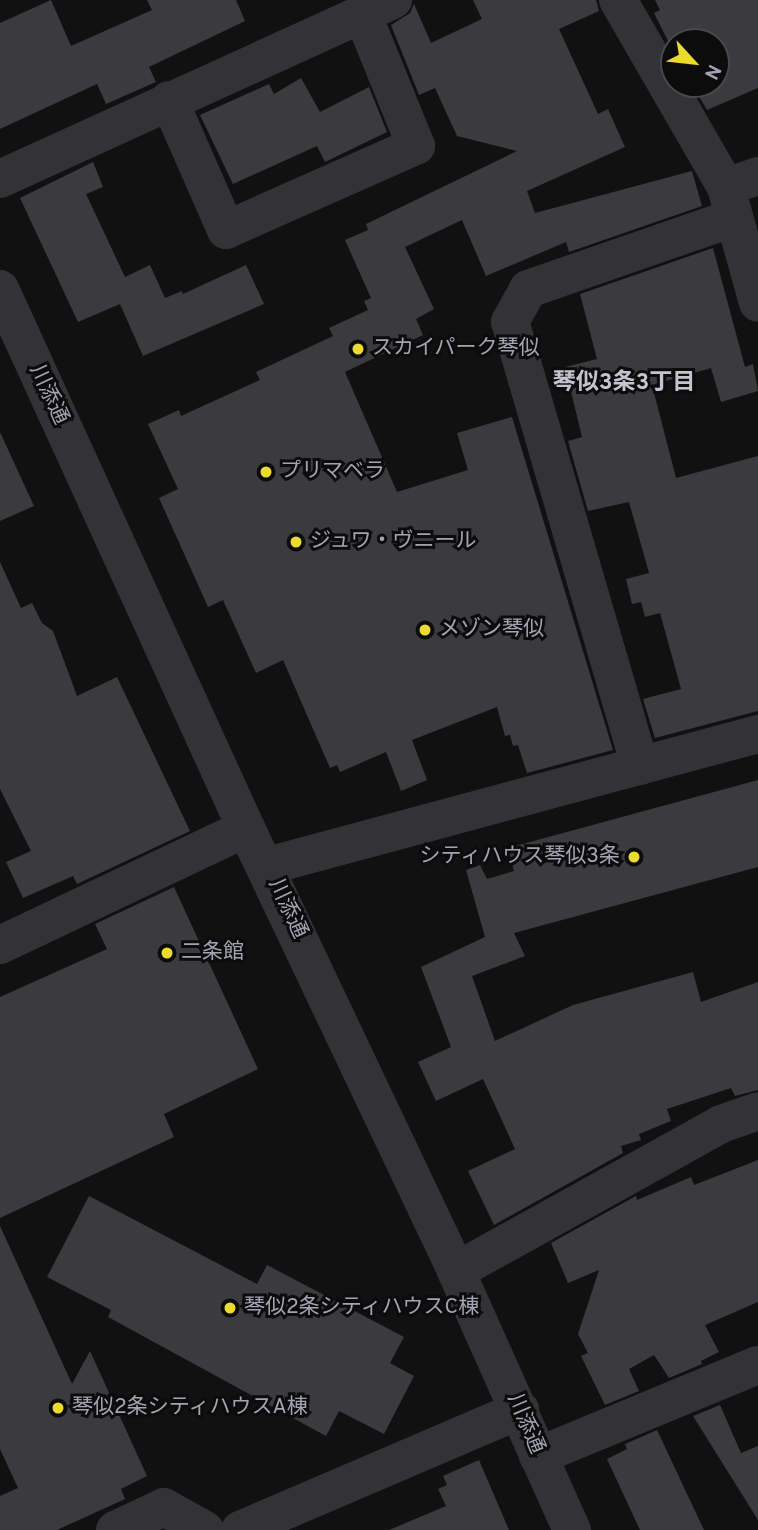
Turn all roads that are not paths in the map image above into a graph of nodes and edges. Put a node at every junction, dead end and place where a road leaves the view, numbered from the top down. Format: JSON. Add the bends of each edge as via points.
{"nodes":[{"id":1,"x":618,"y":0,"type":"edge"},
{"id":2,"x":377,"y":7,"type":"edge"},
{"id":3,"x":169,"y":100,"type":"junction"},
{"id":4,"x":0,"y":179,"type":"edge"},
{"id":5,"x":739,"y":194,"type":"edge"},
{"id":6,"x":0,"y":289,"type":"edge"},
{"id":7,"x":758,"y":303,"type":"edge"},
{"id":8,"x":758,"y":734,"type":"edge"},
{"id":9,"x":640,"y":766,"type":"junction"},
{"id":10,"x":246,"y":828,"type":"junction"},
{"id":11,"x":267,"y":866,"type":"junction"},
{"id":12,"x":0,"y":945,"type":"edge"},
{"id":13,"x":758,"y":1111,"type":"edge"},
{"id":14,"x":456,"y":1271,"type":"junction"},
{"id":15,"x":758,"y":1365,"type":"edge"},
{"id":16,"x":520,"y":1410,"type":"junction"},
{"id":17,"x":538,"y":1456,"type":"junction"},
{"id":18,"x":287,"y":1521,"type":"edge"},
{"id":19,"x":115,"y":1530,"type":"edge"},
{"id":20,"x":205,"y":1530,"type":"edge"},
{"id":21,"x":240,"y":1530,"type":"edge"},
{"id":22,"x":572,"y":1530,"type":"edge"}],
"edges":[{"from":1,"to":5,"type":"street"},
{"from":2,"to":3,"type":"street"},
{"from":2,"to":3,"type":"street","via":[[416,146],[226,230]]},
{"from":3,"to":4,"type":"street"},
{"from":5,"to":7,"type":"street"},
{"from":5,"to":9,"type":"street","via":[[528,289],[510,322]]},
{"from":6,"to":10,"type":"street","name":"川添通"},
{"from":8,"to":9,"type":"street"},
{"from":9,"to":11,"type":"street"},
{"from":10,"to":11,"type":"street","name":"川添通"},
{"from":10,"to":12,"type":"street"},
{"from":11,"to":14,"type":"street","name":"川添通"},
{"from":13,"to":14,"type":"street","via":[[721,1124]]},
{"from":14,"to":16,"type":"street","name":"川添通"},
{"from":15,"to":17,"type":"street"},
{"from":16,"to":17,"type":"street","name":"川添通"},
{"from":16,"to":18,"type":"street"},
{"from":17,"to":22,"type":"street","name":"川添通"},
{"from":18,"to":21,"type":"street"},
{"from":19,"to":20,"type":"street","via":[[164,1507]]}]}
